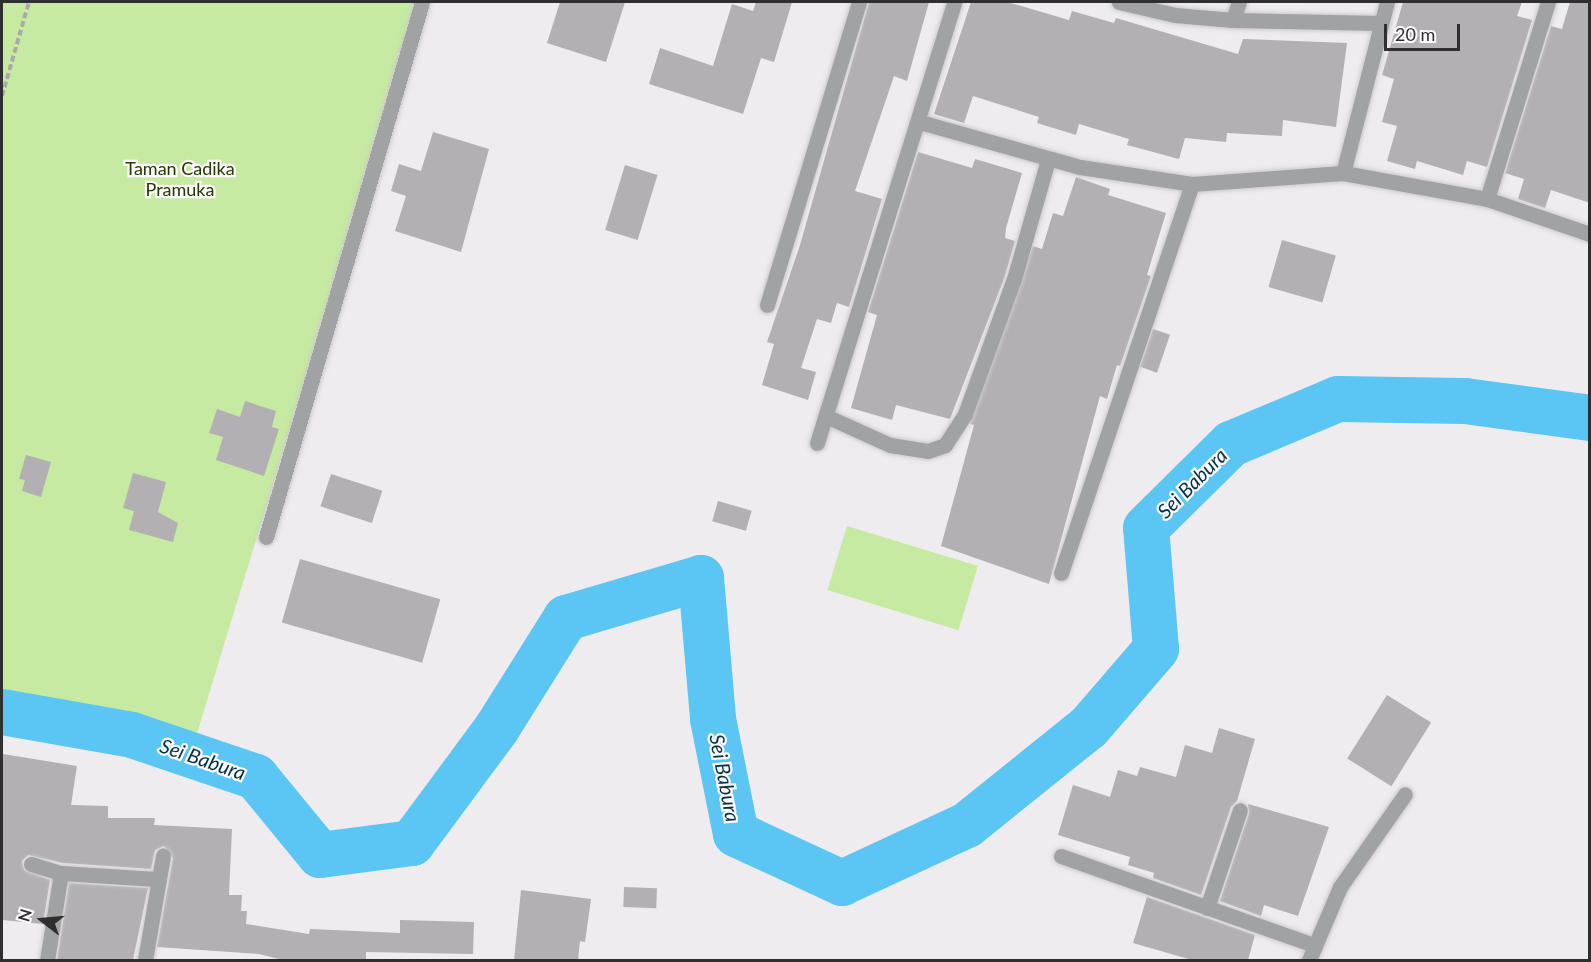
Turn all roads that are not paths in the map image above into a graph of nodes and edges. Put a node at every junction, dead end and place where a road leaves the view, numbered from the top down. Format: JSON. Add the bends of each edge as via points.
{"nodes":[{"id":1,"x":422,"y":2,"type":"edge"},
{"id":2,"x":859,"y":2,"type":"edge"},
{"id":3,"x":954,"y":2,"type":"edge"},
{"id":4,"x":1119,"y":2,"type":"edge"},
{"id":5,"x":1239,"y":2,"type":"edge"},
{"id":6,"x":1387,"y":2,"type":"edge"},
{"id":7,"x":1548,"y":2,"type":"edge"},
{"id":8,"x":1233,"y":20,"type":"junction"},
{"id":9,"x":1380,"y":23,"type":"junction"},
{"id":10,"x":920,"y":122,"type":"junction"},
{"id":11,"x":1048,"y":160,"type":"junction"},
{"id":12,"x":1343,"y":173,"type":"junction"},
{"id":13,"x":1192,"y":184,"type":"junction"},
{"id":14,"x":1488,"y":199,"type":"junction"},
{"id":15,"x":1590,"y":234,"type":"edge"},
{"id":16,"x":767,"y":305,"type":"dead end"},
{"id":17,"x":828,"y":417,"type":"junction"},
{"id":18,"x":817,"y":443,"type":"dead end"},
{"id":19,"x":266,"y":537,"type":"dead end"},
{"id":20,"x":1061,"y":573,"type":"dead end"},
{"id":21,"x":1405,"y":794,"type":"dead end"},
{"id":22,"x":1240,"y":810,"type":"dead end"},
{"id":23,"x":163,"y":856,"type":"dead end"},
{"id":24,"x":1061,"y":856,"type":"dead end"},
{"id":25,"x":31,"y":864,"type":"dead end"},
{"id":26,"x":61,"y":873,"type":"junction"},
{"id":27,"x":156,"y":879,"type":"junction"},
{"id":28,"x":1207,"y":908,"type":"junction"},
{"id":29,"x":1314,"y":945,"type":"junction"},
{"id":30,"x":47,"y":960,"type":"edge"},
{"id":31,"x":145,"y":960,"type":"edge"},
{"id":32,"x":1309,"y":960,"type":"edge"}],
"edges":[{"from":1,"to":19,"type":"street"},
{"from":2,"to":16,"type":"street"},
{"from":3,"to":10,"type":"street"},
{"from":4,"to":8,"type":"street","via":[[1175,15]]},
{"from":5,"to":8,"type":"street"},
{"from":6,"to":9,"type":"street"},
{"from":7,"to":14,"type":"street"},
{"from":8,"to":9,"type":"street"},
{"from":9,"to":12,"type":"street"},
{"from":10,"to":11,"type":"street"},
{"from":10,"to":17,"type":"street"},
{"from":11,"to":13,"type":"street"},
{"from":11,"to":17,"type":"street","via":[[1010,290],[964,414],[945,446],[928,451],[890,445]]},
{"from":12,"to":13,"type":"street"},
{"from":12,"to":14,"type":"street"},
{"from":13,"to":20,"type":"street"},
{"from":14,"to":15,"type":"street"},
{"from":17,"to":18,"type":"street"},
{"from":21,"to":29,"type":"street","via":[[1340,887]]},
{"from":22,"to":28,"type":"street"},
{"from":23,"to":27,"type":"street"},
{"from":24,"to":28,"type":"street"},
{"from":25,"to":26,"type":"street"},
{"from":26,"to":27,"type":"street"},
{"from":26,"to":30,"type":"street"},
{"from":27,"to":31,"type":"street"},
{"from":28,"to":29,"type":"street"},
{"from":29,"to":32,"type":"street"}]}
